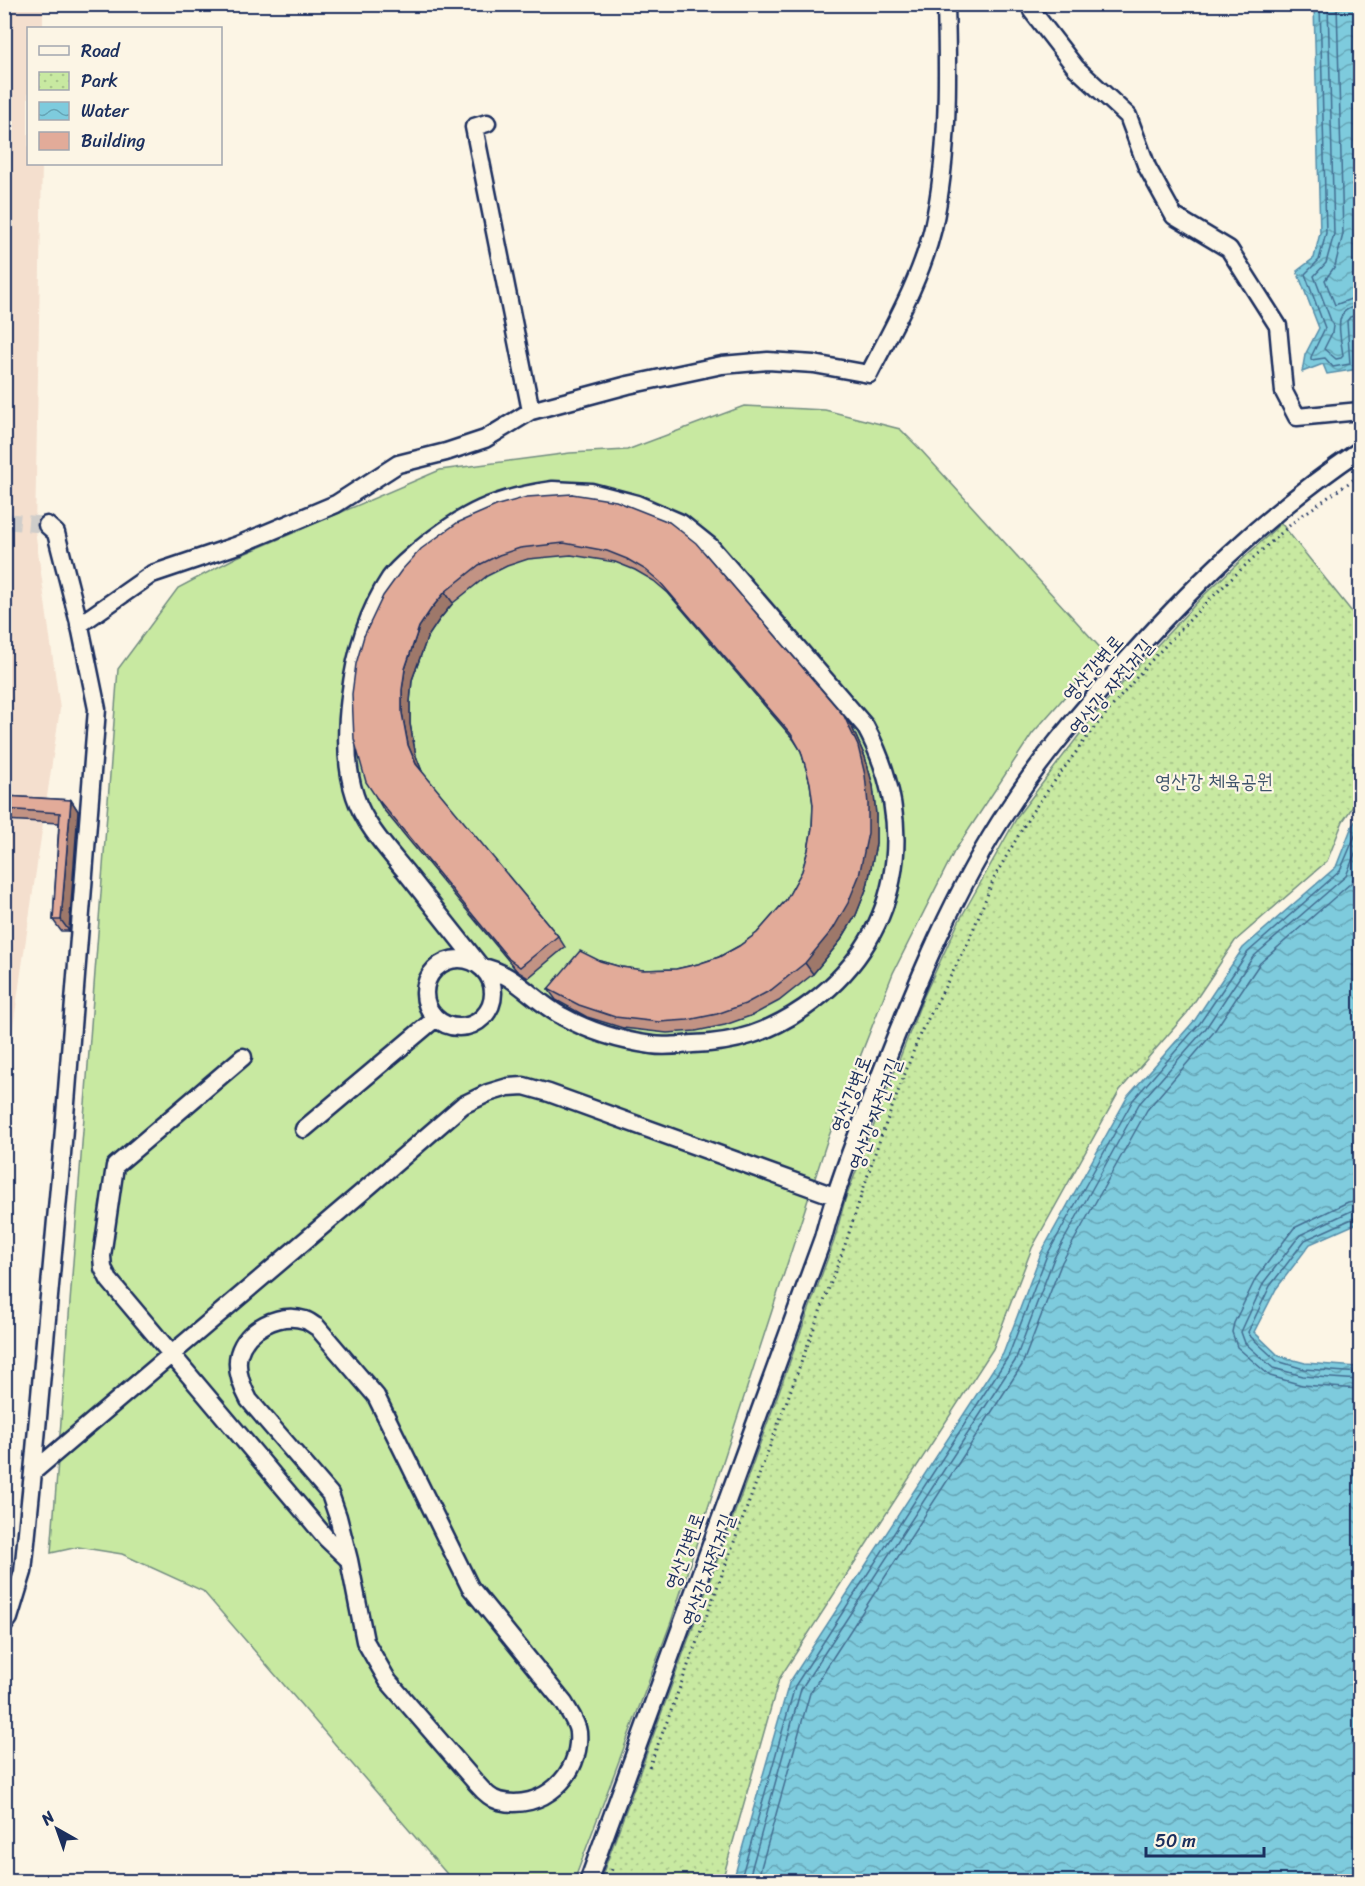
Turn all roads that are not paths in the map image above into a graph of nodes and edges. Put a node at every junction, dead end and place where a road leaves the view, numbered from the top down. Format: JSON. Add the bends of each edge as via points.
{"nodes":[{"id":1,"x":946,"y":4,"type":"edge"},
{"id":2,"x":1032,"y":11,"type":"dead end"},
{"id":3,"x":487,"y":123,"type":"dead end"},
{"id":4,"x":531,"y":411,"type":"junction"},
{"id":5,"x":1360,"y":411,"type":"edge"},
{"id":6,"x":1360,"y":450,"type":"edge"},
{"id":7,"x":47,"y":525,"type":"dead end"},
{"id":8,"x":80,"y":625,"type":"junction"},
{"id":9,"x":481,"y":967,"type":"junction"},
{"id":10,"x":436,"y":1018,"type":"junction"},
{"id":11,"x":243,"y":1057,"type":"dead end"},
{"id":12,"x":304,"y":1129,"type":"dead end"},
{"id":13,"x":834,"y":1196,"type":"junction"},
{"id":14,"x":172,"y":1354,"type":"junction"},
{"id":15,"x":33,"y":1473,"type":"junction"},
{"id":16,"x":349,"y":1560,"type":"junction"},
{"id":17,"x":4,"y":1625,"type":"edge"},
{"id":18,"x":588,"y":1881,"type":"edge"}],
"edges":[{"from":1,"to":4,"type":"street","via":[[944,155],[933,228],[914,286],[869,374],[768,361],[722,365]]},
{"from":2,"to":5,"type":"street","via":[[1076,68],[1128,116],[1147,167],[1174,216],[1229,249],[1278,326],[1284,392],[1297,417]]},
{"from":3,"to":4,"type":"street","via":[[474,128]]},
{"from":4,"to":8,"type":"street","via":[[485,439],[398,464],[336,504],[238,545],[152,574]]},
{"from":6,"to":13,"type":"street","name":"영산강변로","via":[[1273,514],[1196,587],[1083,710],[1042,761],[1009,808],[948,916],[912,993]]},
{"from":7,"to":8,"type":"street","via":[[56,533]]},
{"from":8,"to":15,"type":"street","via":[[97,709]]},
{"from":9,"to":9,"type":"street","via":[[384,844],[355,796],[348,757],[348,713],[360,641],[391,576],[446,527],[471,513],[520,495],[553,490],[591,492],[637,504],[681,524],[711,547],[865,726],[884,770],[894,816],[894,859],[885,905],[867,944],[819,997],[780,1024],[712,1044],[654,1046],[607,1035],[561,1016],[509,977]]},
{"from":9,"to":10,"type":"street","via":[[462,959],[442,964],[434,971],[425,990],[429,1010]]},
{"from":9,"to":10,"type":"street","via":[[488,975],[493,996],[485,1016],[466,1027],[455,1027]]},
{"from":10,"to":12,"type":"street"},
{"from":11,"to":14,"type":"street","via":[[115,1166],[102,1256],[104,1268],[109,1280]]},
{"from":13,"to":14,"type":"street","via":[[549,1093],[524,1086],[508,1087],[463,1105]]},
{"from":13,"to":18,"type":"street","name":"영산강변로","via":[[823,1238]]},
{"from":14,"to":15,"type":"street"},
{"from":14,"to":16,"type":"street","via":[[327,1539]]},
{"from":15,"to":17,"type":"street","via":[[23,1572]]},
{"from":16,"to":16,"type":"street","via":[[330,1494],[249,1400],[242,1386],[238,1356],[245,1341],[256,1329],[272,1322],[305,1320],[317,1327],[376,1396],[470,1587],[574,1719],[578,1730],[577,1755],[559,1785],[534,1800],[518,1802],[498,1801],[485,1793],[378,1665],[365,1641]]}]}
